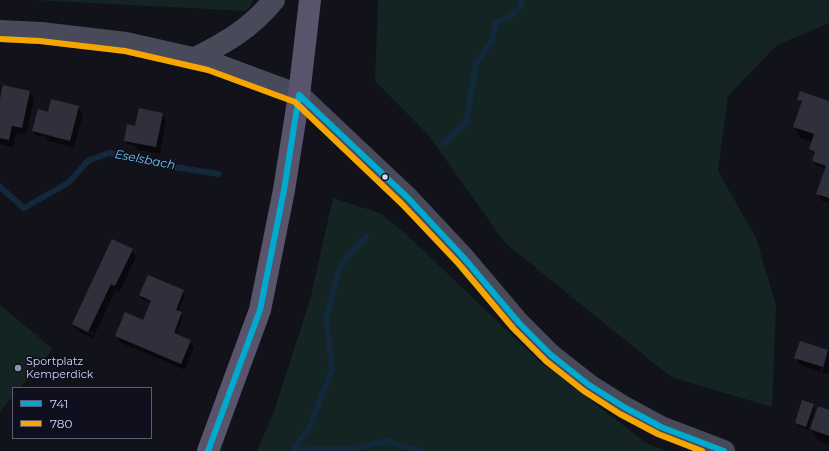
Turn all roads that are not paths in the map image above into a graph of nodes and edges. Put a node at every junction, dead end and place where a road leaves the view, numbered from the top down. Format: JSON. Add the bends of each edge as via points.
{"nodes":[{"id":1,"x":274,"y":0,"type":"edge"},
{"id":2,"x":310,"y":0,"type":"edge"},
{"id":3,"x":0,"y":31,"type":"edge"},
{"id":4,"x":194,"y":58,"type":"junction"},
{"id":5,"x":299,"y":95,"type":"junction"},
{"id":6,"x":208,"y":451,"type":"edge"},
{"id":7,"x":724,"y":451,"type":"edge"}],
"edges":[{"from":1,"to":4,"type":"street","via":[[244,30]]},
{"from":2,"to":5,"type":"main road"},
{"from":3,"to":4,"type":"street","via":[[119,42]]},
{"from":4,"to":5,"type":"street"},
{"from":5,"to":6,"type":"main road","via":[[284,190],[260,310]]},
{"from":5,"to":7,"type":"street","via":[[408,198],[464,258],[519,323],[551,355],[589,385],[624,407],[661,427]]}]}
